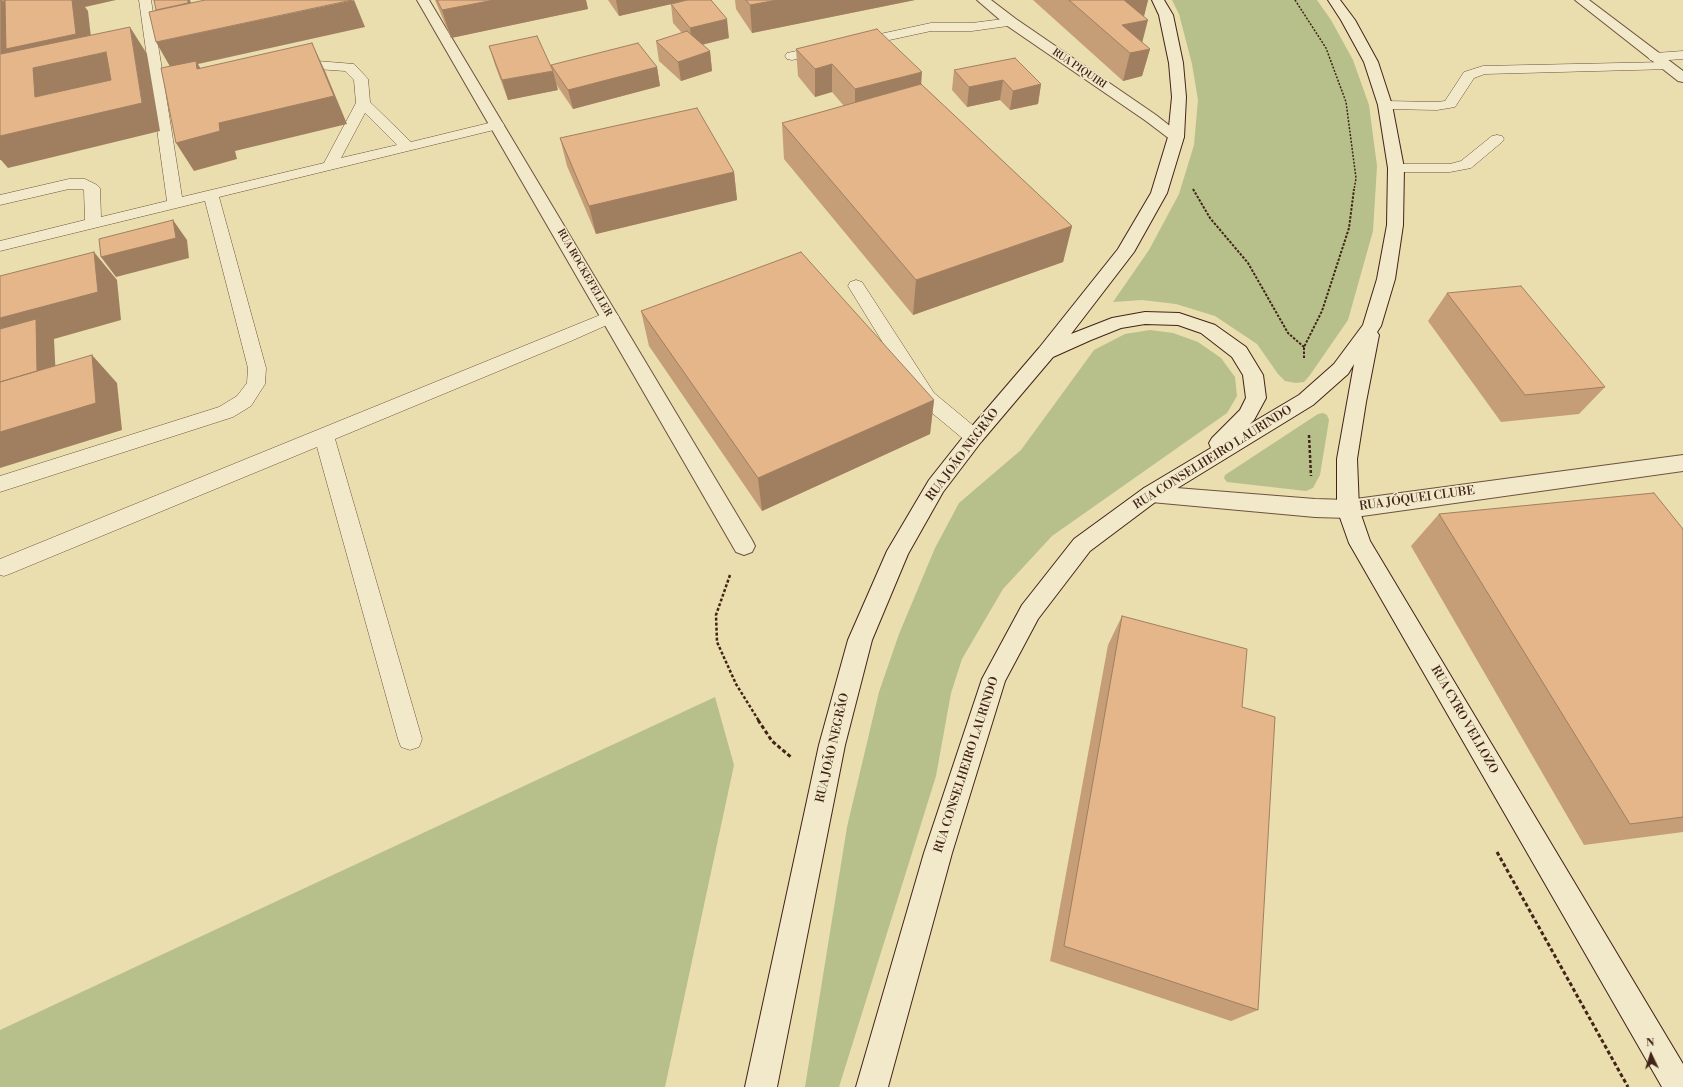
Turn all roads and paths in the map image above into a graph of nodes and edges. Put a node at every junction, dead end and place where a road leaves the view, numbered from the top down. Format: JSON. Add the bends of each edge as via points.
{"nodes":[{"id":1,"x":145,"y":0,"type":"edge"},
{"id":2,"x":423,"y":0,"type":"edge"},
{"id":3,"x":983,"y":0,"type":"edge"},
{"id":4,"x":1158,"y":0,"type":"edge"},
{"id":5,"x":1295,"y":0,"type":"edge"},
{"id":6,"x":1334,"y":0,"type":"edge"},
{"id":7,"x":1581,"y":0,"type":"edge"},
{"id":8,"x":1011,"y":22,"type":"junction"},
{"id":9,"x":1683,"y":55,"type":"edge"},
{"id":10,"x":792,"y":56,"type":"dead end"},
{"id":11,"x":1655,"y":57,"type":"junction"},
{"id":12,"x":1666,"y":66,"type":"junction"},
{"id":13,"x":280,"y":74,"type":"edge"},
{"id":14,"x":1683,"y":78,"type":"edge"},
{"id":15,"x":363,"y":103,"type":"junction"},
{"id":16,"x":1386,"y":105,"type":"junction"},
{"id":17,"x":497,"y":125,"type":"junction"},
{"id":18,"x":1176,"y":137,"type":"junction"},
{"id":19,"x":1497,"y":139,"type":"dead end"},
{"id":20,"x":407,"y":146,"type":"junction"},
{"id":21,"x":330,"y":165,"type":"junction"},
{"id":22,"x":1396,"y":168,"type":"junction"},
{"id":23,"x":1191,"y":186,"type":"dead end"},
{"id":24,"x":211,"y":195,"type":"junction"},
{"id":25,"x":0,"y":200,"type":"edge"},
{"id":26,"x":175,"y":203,"type":"junction"},
{"id":27,"x":93,"y":224,"type":"junction"},
{"id":28,"x":0,"y":246,"type":"edge"},
{"id":29,"x":856,"y":286,"type":"dead end"},
{"id":30,"x":610,"y":316,"type":"junction"},
{"id":31,"x":1372,"y":326,"type":"junction"},
{"id":32,"x":1304,"y":348,"type":"junction"},
{"id":33,"x":1046,"y":353,"type":"junction"},
{"id":34,"x":1304,"y":362,"type":"dead end"},
{"id":35,"x":1309,"y":432,"type":"dead end"},
{"id":36,"x":324,"y":436,"type":"junction"},
{"id":37,"x":974,"y":437,"type":"junction"},
{"id":38,"x":1683,"y":463,"type":"edge"},
{"id":39,"x":1191,"y":470,"type":"junction"},
{"id":40,"x":1312,"y":483,"type":"dead end"},
{"id":41,"x":0,"y":484,"type":"edge"},
{"id":42,"x":1151,"y":494,"type":"junction"},
{"id":43,"x":1348,"y":509,"type":"junction"},
{"id":44,"x":744,"y":546,"type":"joint"},
{"id":45,"x":4,"y":567,"type":"dead end"},
{"id":46,"x":410,"y":739,"type":"dead end"},
{"id":47,"x":824,"y":786,"type":"junction"},
{"id":48,"x":761,"y":1087,"type":"edge"},
{"id":49,"x":872,"y":1087,"type":"edge"},
{"id":50,"x":1679,"y":1087,"type":"edge"}],
"edges":[{"from":1,"to":26,"type":"lane"},
{"from":2,"to":17,"type":"main road","name":"RUA ROCKEFELLER"},
{"from":3,"to":8,"type":"main road","name":"RUA PIQUIRI"},
{"from":4,"to":18,"type":"main road","name":"RUA JOÃO NEGRÃO","via":[[1166,14],[1176,62],[1179,97]]},
{"from":5,"to":32,"type":"path","via":[[1326,48],[1346,102],[1356,178],[1349,228],[1322,311]]},
{"from":6,"to":16,"type":"main road","name":"RUA CONSELHEIRO LAURINDO","via":[[1348,20],[1370,62]]},
{"from":7,"to":11,"type":"main road"},
{"from":8,"to":10,"type":"lane","via":[[972,27],[931,27]]},
{"from":8,"to":18,"type":"main road","name":"RUA PIQUIRI"},
{"from":9,"to":11,"type":"lane"},
{"from":11,"to":12,"type":"main road"},
{"from":12,"to":14,"type":"main road"},
{"from":12,"to":16,"type":"lane","via":[[1483,70],[1469,75],[1450,104]]},
{"from":13,"to":15,"type":"lane","via":[[317,66],[349,67],[361,79]]},
{"from":15,"to":20,"type":"lane"},
{"from":15,"to":21,"type":"lane"},
{"from":16,"to":22,"type":"main road","name":"RUA CONSELHEIRO LAURINDO"},
{"from":17,"to":20,"type":"lane"},
{"from":17,"to":30,"type":"main road","name":"RUA ROCKEFELLER"},
{"from":18,"to":33,"type":"main road","name":"RUA JOÃO NEGRÃO","via":[[1159,193],[1125,252]]},
{"from":19,"to":22,"type":"lane","via":[[1466,165],[1450,168]]},
{"from":20,"to":21,"type":"lane"},
{"from":21,"to":24,"type":"lane"},
{"from":22,"to":31,"type":"main road","name":"RUA CONSELHEIRO LAURINDO","via":[[1395,225],[1386,279]]},
{"from":23,"to":32,"type":"path","via":[[1210,218],[1248,263],[1288,333]]},
{"from":24,"to":26,"type":"lane"},
{"from":24,"to":41,"type":"lane","via":[[256,368],[256,384],[244,401],[226,412]]},
{"from":25,"to":27,"type":"lane","via":[[69,184],[85,184],[92,188]]},
{"from":26,"to":27,"type":"lane"},
{"from":27,"to":28,"type":"lane"},
{"from":29,"to":37,"type":"lane","via":[[927,398]]},
{"from":30,"to":36,"type":"lane"},
{"from":30,"to":44,"type":"main road","name":"RUA ROCKEFELLER"},
{"from":31,"to":39,"type":"main road","name":"RUA CONSELHEIRO LAURINDO","via":[[1341,369],[1306,400]]},
{"from":31,"to":43,"type":"main road","name":"RUA CYRO VELLOZO","via":[[1347,459]]},
{"from":32,"to":34,"type":"path"},
{"from":33,"to":37,"type":"main road","name":"RUA JOÃO NEGRÃO"},
{"from":33,"to":39,"type":"main road","via":[[1118,322],[1145,318],[1179,319],[1200,326],[1208,329],[1238,352],[1253,376],[1256,398],[1247,415]]},
{"from":35,"to":40,"type":"path"},
{"from":36,"to":45,"type":"lane"},
{"from":36,"to":46,"type":"lane"},
{"from":37,"to":47,"type":"main road","name":"RUA JOÃO NEGRÃO","via":[[936,486],[889,571],[860,640],[832,745]]},
{"from":38,"to":43,"type":"main road","name":"RUA JÓQUEI CLUBE"},
{"from":39,"to":42,"type":"main road","name":"RUA CONSELHEIRO LAURINDO"},
{"from":42,"to":43,"type":"main road","name":"RUA JÓQUEI CLUBE"},
{"from":42,"to":49,"type":"main road","name":"RUA CONSELHEIRO LAURINDO","via":[[1082,545],[1030,612],[994,679],[938,852]]},
{"from":43,"to":50,"type":"main road","name":"RUA CYRO VELLOZO","via":[[1360,543]]},
{"from":44,"to":47,"type":"path","via":[[728,580],[716,615],[717,642],[736,684],[772,741]]},
{"from":47,"to":48,"type":"main road","name":"RUA JOÃO NEGRÃO"}]}
